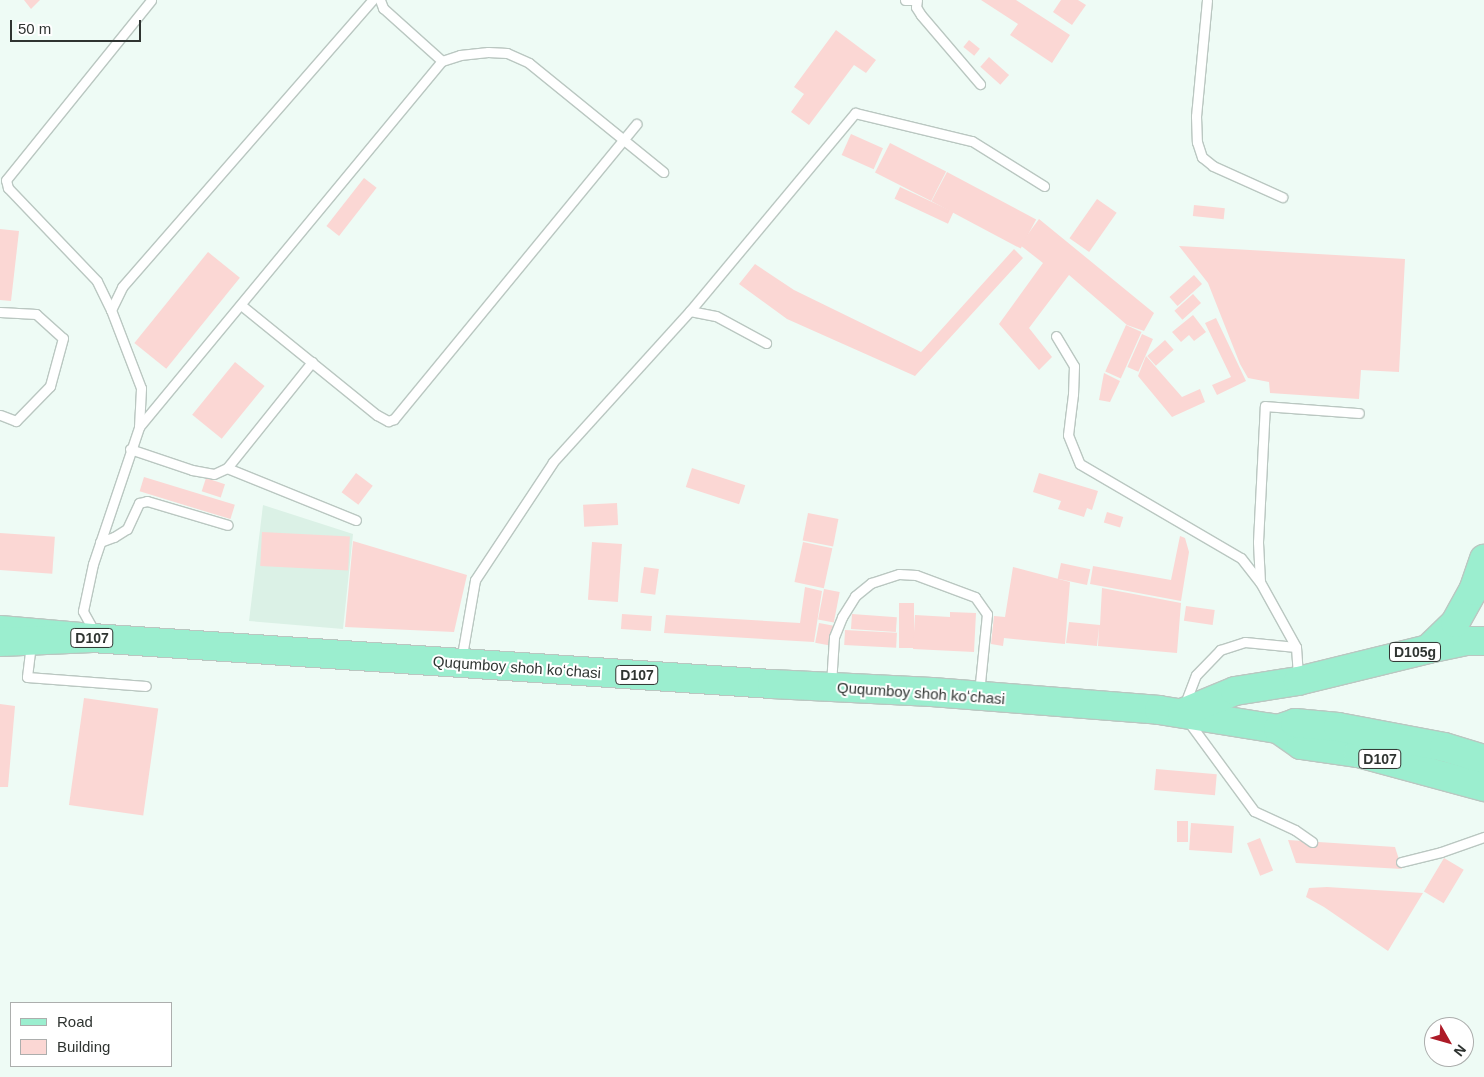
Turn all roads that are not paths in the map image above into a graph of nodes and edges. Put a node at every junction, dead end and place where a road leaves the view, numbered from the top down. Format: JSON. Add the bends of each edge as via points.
{"nodes":[{"id":1,"x":151,"y":0,"type":"edge"},
{"id":2,"x":372,"y":0,"type":"edge"},
{"id":3,"x":380,"y":0,"type":"edge"},
{"id":4,"x":905,"y":0,"type":"edge"},
{"id":5,"x":915,"y":0,"type":"edge"},
{"id":6,"x":1207,"y":0,"type":"edge"},
{"id":7,"x":442,"y":61,"type":"junction"},
{"id":8,"x":980,"y":84,"type":"dead end"},
{"id":9,"x":636,"y":124,"type":"dead end"},
{"id":10,"x":624,"y":140,"type":"junction"},
{"id":11,"x":663,"y":172,"type":"dead end"},
{"id":12,"x":1044,"y":186,"type":"dead end"},
{"id":13,"x":1282,"y":197,"type":"dead end"},
{"id":14,"x":241,"y":305,"type":"junction"},
{"id":15,"x":111,"y":310,"type":"junction"},
{"id":16,"x":690,"y":311,"type":"junction"},
{"id":17,"x":0,"y":312,"type":"edge"},
{"id":18,"x":1056,"y":336,"type":"dead end"},
{"id":19,"x":766,"y":343,"type":"dead end"},
{"id":20,"x":312,"y":362,"type":"junction"},
{"id":21,"x":1359,"y":413,"type":"dead end"},
{"id":22,"x":0,"y":415,"type":"edge"},
{"id":23,"x":139,"y":427,"type":"junction"},
{"id":24,"x":130,"y":449,"type":"junction"},
{"id":25,"x":227,"y":468,"type":"junction"},
{"id":26,"x":356,"y":520,"type":"dead end"},
{"id":27,"x":228,"y":525,"type":"dead end"},
{"id":28,"x":100,"y":542,"type":"junction"},
{"id":29,"x":1484,"y":559,"type":"edge"},
{"id":30,"x":1260,"y":582,"type":"junction"},
{"id":31,"x":0,"y":630,"type":"edge"},
{"id":32,"x":95,"y":638,"type":"junction"},
{"id":33,"x":31,"y":641,"type":"junction"},
{"id":34,"x":1484,"y":641,"type":"edge"},
{"id":35,"x":0,"y":642,"type":"edge"},
{"id":36,"x":1296,"y":647,"type":"junction"},
{"id":37,"x":1428,"y":649,"type":"junction"},
{"id":38,"x":460,"y":663,"type":"junction"},
{"id":39,"x":1298,"y":681,"type":"junction"},
{"id":40,"x":146,"y":686,"type":"dead end"},
{"id":41,"x":830,"y":687,"type":"junction"},
{"id":42,"x":979,"y":696,"type":"junction"},
{"id":43,"x":1182,"y":712,"type":"junction"},
{"id":44,"x":1284,"y":730,"type":"junction"},
{"id":45,"x":1484,"y":759,"type":"edge"},
{"id":46,"x":1484,"y":787,"type":"edge"},
{"id":47,"x":1484,"y":837,"type":"edge"},
{"id":48,"x":1312,"y":842,"type":"dead end"},
{"id":49,"x":1401,"y":862,"type":"dead end"}],
"edges":[{"from":1,"to":15,"type":"lane","via":[[6,180],[8,188],[97,281]]},
{"from":2,"to":15,"type":"lane","via":[[122,286]]},
{"from":3,"to":7,"type":"lane","via":[[382,8]]},
{"from":4,"to":5,"type":"lane"},
{"from":5,"to":8,"type":"lane","via":[[921,15]]},
{"from":6,"to":13,"type":"lane","via":[[1196,116],[1197,142],[1202,157],[1212,166]]},
{"from":7,"to":10,"type":"lane","via":[[470,54],[507,53],[529,64]]},
{"from":7,"to":14,"type":"lane"},
{"from":9,"to":10,"type":"lane"},
{"from":10,"to":11,"type":"lane"},
{"from":10,"to":20,"type":"lane","via":[[394,419],[388,421],[377,415]]},
{"from":12,"to":16,"type":"lane","via":[[972,141],[855,113]]},
{"from":14,"to":20,"type":"lane"},
{"from":14,"to":23,"type":"lane"},
{"from":15,"to":23,"type":"lane","via":[[141,388]]},
{"from":16,"to":19,"type":"lane","via":[[716,316]]},
{"from":16,"to":38,"type":"lane","via":[[553,462],[475,580]]},
{"from":17,"to":22,"type":"lane","via":[[36,314],[63,338],[50,386],[16,421]]},
{"from":18,"to":30,"type":"lane","via":[[1074,366],[1068,435],[1080,464],[1226,548],[1240,558]]},
{"from":20,"to":25,"type":"lane"},
{"from":21,"to":30,"type":"lane","via":[[1265,406],[1258,542]]},
{"from":23,"to":24,"type":"lane"},
{"from":24,"to":25,"type":"lane","via":[[192,470],[214,474]]},
{"from":24,"to":28,"type":"lane"},
{"from":25,"to":26,"type":"lane"},
{"from":27,"to":28,"type":"lane","via":[[147,501],[139,503],[127,529]]},
{"from":28,"to":32,"type":"lane","via":[[83,611]]},
{"from":29,"to":37,"type":"main road","number":"D105g","via":[[1473,591],[1456,623]]},
{"from":30,"to":36,"type":"lane"},
{"from":31,"to":32,"type":"main road","name":"Ququmboy shoh koʻchasi","number":"D107"},
{"from":32,"to":33,"type":"main road","name":"Ququmboy shoh koʻchasi","number":"D107"},
{"from":32,"to":38,"type":"main road","name":"Ququmboy shoh koʻchasi","number":"D107"},
{"from":33,"to":35,"type":"main road","name":"Ququmboy shoh koʻchasi","number":"D107"},
{"from":33,"to":40,"type":"lane","via":[[27,677]]},
{"from":34,"to":37,"type":"main road","via":[[1467,640]]},
{"from":36,"to":39,"type":"lane"},
{"from":36,"to":43,"type":"lane","via":[[1246,642],[1220,650],[1196,675]]},
{"from":37,"to":39,"type":"main road","number":"D105g"},
{"from":38,"to":41,"type":"main road","name":"Ququmboy shoh koʻchasi","number":"D107"},
{"from":39,"to":43,"type":"main road","number":"D105g","via":[[1235,690]]},
{"from":39,"to":44,"type":"main road"},
{"from":41,"to":42,"type":"main road","name":"Ququmboy shoh koʻchasi","number":"D107"},
{"from":41,"to":42,"type":"lane","via":[[834,636],[855,596],[870,582],[899,574],[916,575],[975,597],[987,614]]},
{"from":42,"to":43,"type":"main road","name":"Ququmboy shoh koʻchasi","number":"D107"},
{"from":43,"to":44,"type":"main road","number":"D107"},
{"from":43,"to":48,"type":"lane","via":[[1254,811],[1295,830]]},
{"from":44,"to":45,"type":"main road","number":"D107","via":[[1374,734]]},
{"from":44,"to":46,"type":"main road","number":"D107","via":[[1301,745],[1358,753]]},
{"from":47,"to":49,"type":"lane"}]}
